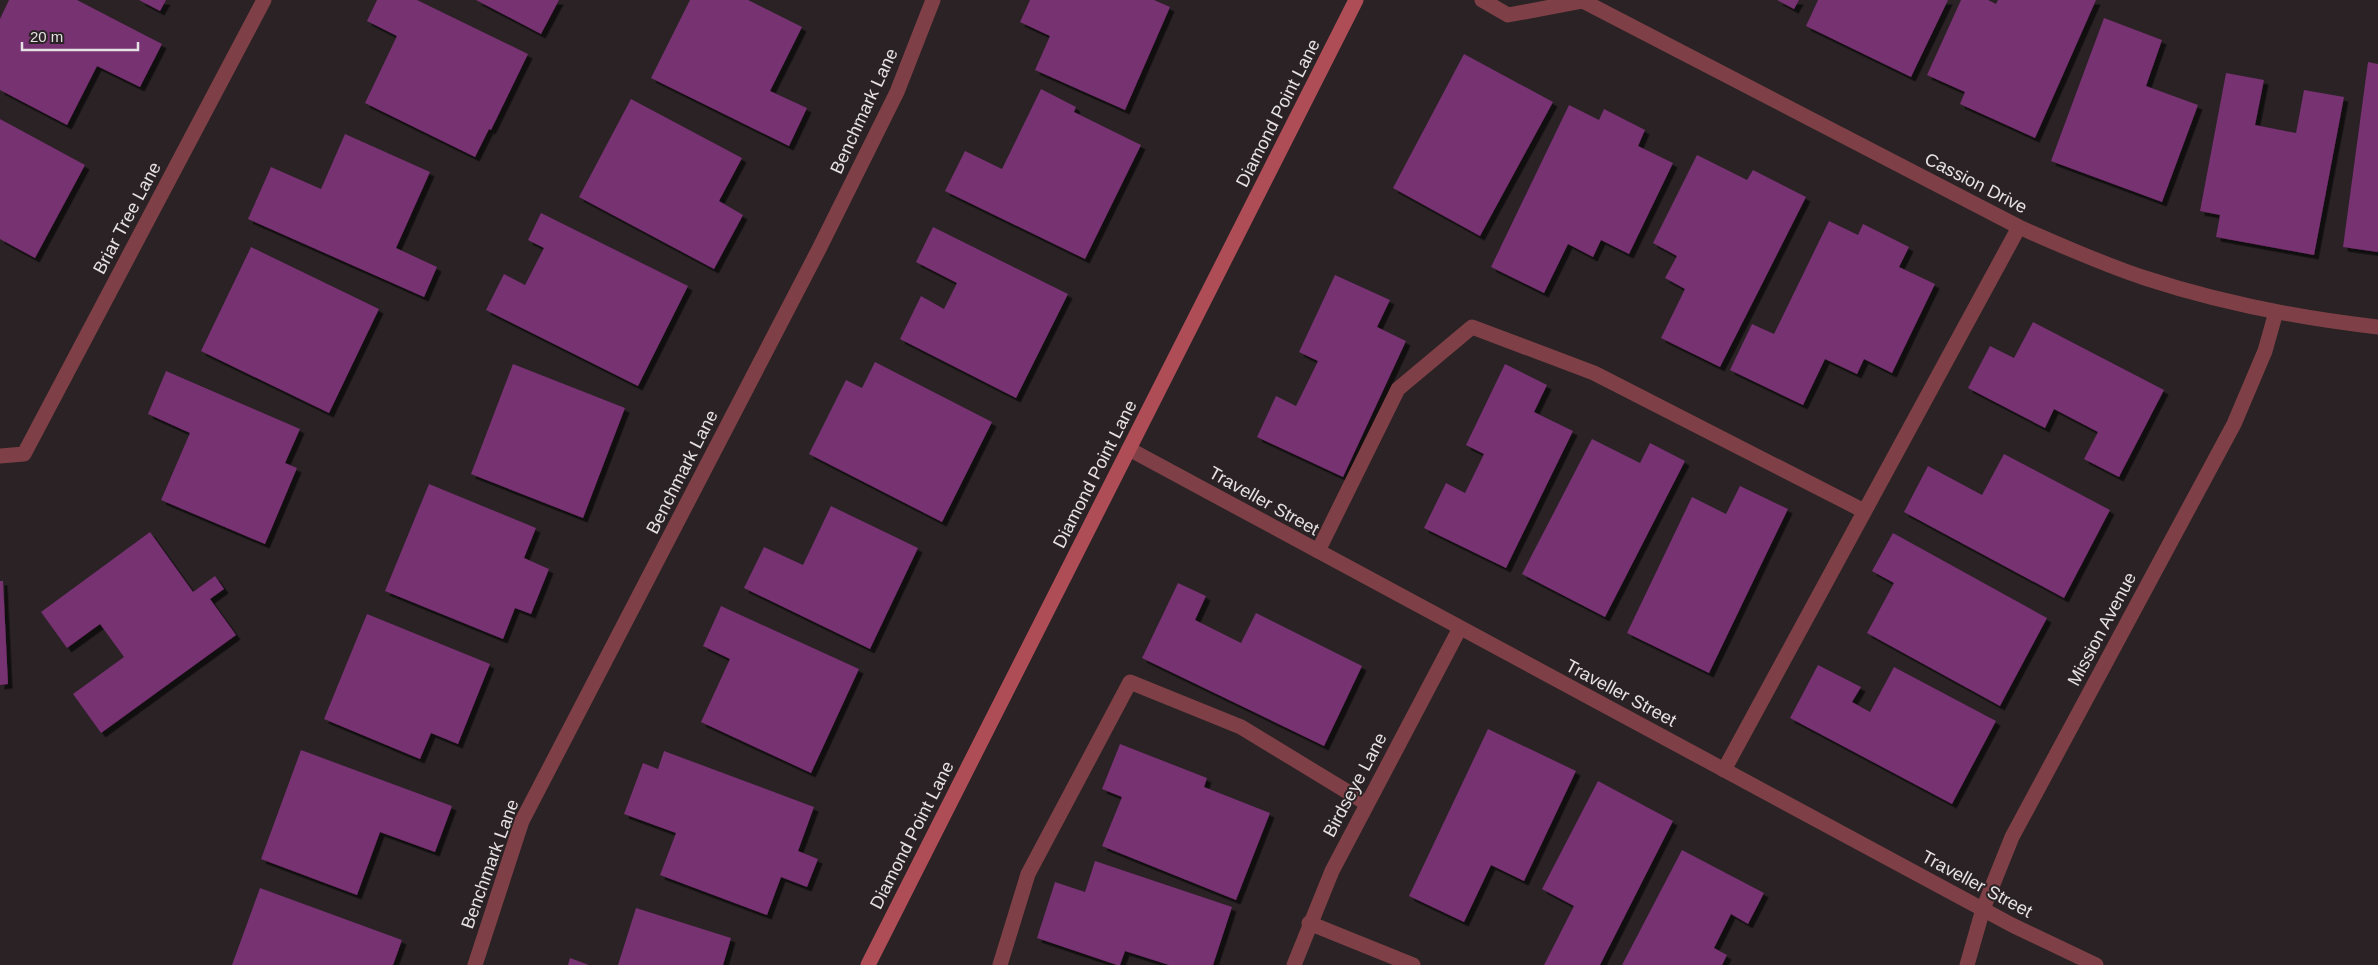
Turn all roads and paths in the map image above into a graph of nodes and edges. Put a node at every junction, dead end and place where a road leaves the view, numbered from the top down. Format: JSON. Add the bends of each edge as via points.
{"nodes":[{"id":1,"x":264,"y":0,"type":"edge"},
{"id":2,"x":933,"y":0,"type":"edge"},
{"id":3,"x":1356,"y":0,"type":"edge"},
{"id":4,"x":1482,"y":0,"type":"edge"},
{"id":5,"x":1583,"y":0,"type":"edge"},
{"id":6,"x":2018,"y":227,"type":"junction"},
{"id":7,"x":2276,"y":312,"type":"junction"},
{"id":8,"x":2378,"y":327,"type":"edge"},
{"id":9,"x":1129,"y":449,"type":"junction"},
{"id":10,"x":0,"y":456,"type":"edge"},
{"id":11,"x":1864,"y":511,"type":"junction"},
{"id":12,"x":1318,"y":552,"type":"junction"},
{"id":13,"x":1460,"y":628,"type":"junction"},
{"id":14,"x":1724,"y":770,"type":"junction"},
{"id":15,"x":1366,"y":803,"type":"junction"},
{"id":16,"x":1983,"y":909,"type":"junction"},
{"id":17,"x":1309,"y":924,"type":"junction"},
{"id":18,"x":475,"y":965,"type":"edge"},
{"id":19,"x":868,"y":965,"type":"edge"},
{"id":20,"x":1000,"y":965,"type":"edge"},
{"id":21,"x":1294,"y":965,"type":"edge"},
{"id":22,"x":1413,"y":965,"type":"edge"},
{"id":23,"x":1967,"y":965,"type":"edge"},
{"id":24,"x":2096,"y":965,"type":"edge"}],
"edges":[{"from":1,"to":10,"type":"street","name":"Briar Tree Lane","via":[[24,454]]},
{"from":2,"to":18,"type":"street","name":"Benchmark Lane","via":[[897,92],[827,232],[522,821]]},
{"from":3,"to":9,"type":"street","name":"Diamond Point Lane"},
{"from":4,"to":5,"type":"street","name":"Cassion Drive","via":[[1508,15]]},
{"from":5,"to":6,"type":"street","name":"Cassion Drive"},
{"from":6,"to":7,"type":"street","name":"Cassion Drive","via":[[2144,278]]},
{"from":6,"to":11,"type":"street"},
{"from":7,"to":8,"type":"street","name":"Cassion Drive"},
{"from":7,"to":16,"type":"street","name":"Mission Avenue","via":[[2261,360],[2234,424],[2029,803]]},
{"from":9,"to":12,"type":"street","name":"Traveller Street"},
{"from":9,"to":19,"type":"street","name":"Diamond Point Lane"},
{"from":11,"to":12,"type":"street","via":[[1594,373],[1472,327],[1398,389]]},
{"from":11,"to":14,"type":"street"},
{"from":12,"to":13,"type":"street","name":"Traveller Street"},
{"from":13,"to":14,"type":"street","name":"Traveller Street"},
{"from":13,"to":15,"type":"street","name":"Birdseye Lane"},
{"from":14,"to":16,"type":"street","name":"Traveller Street"},
{"from":15,"to":17,"type":"street","name":"Birdseye Lane"},
{"from":15,"to":20,"type":"street","via":[[1242,727],[1130,682],[1028,874]]},
{"from":16,"to":23,"type":"street","name":"Mission Avenue"},
{"from":16,"to":24,"type":"street","name":"Traveller Street"},
{"from":17,"to":21,"type":"street","name":"Birdseye Lane"},
{"from":17,"to":22,"type":"street"}]}
